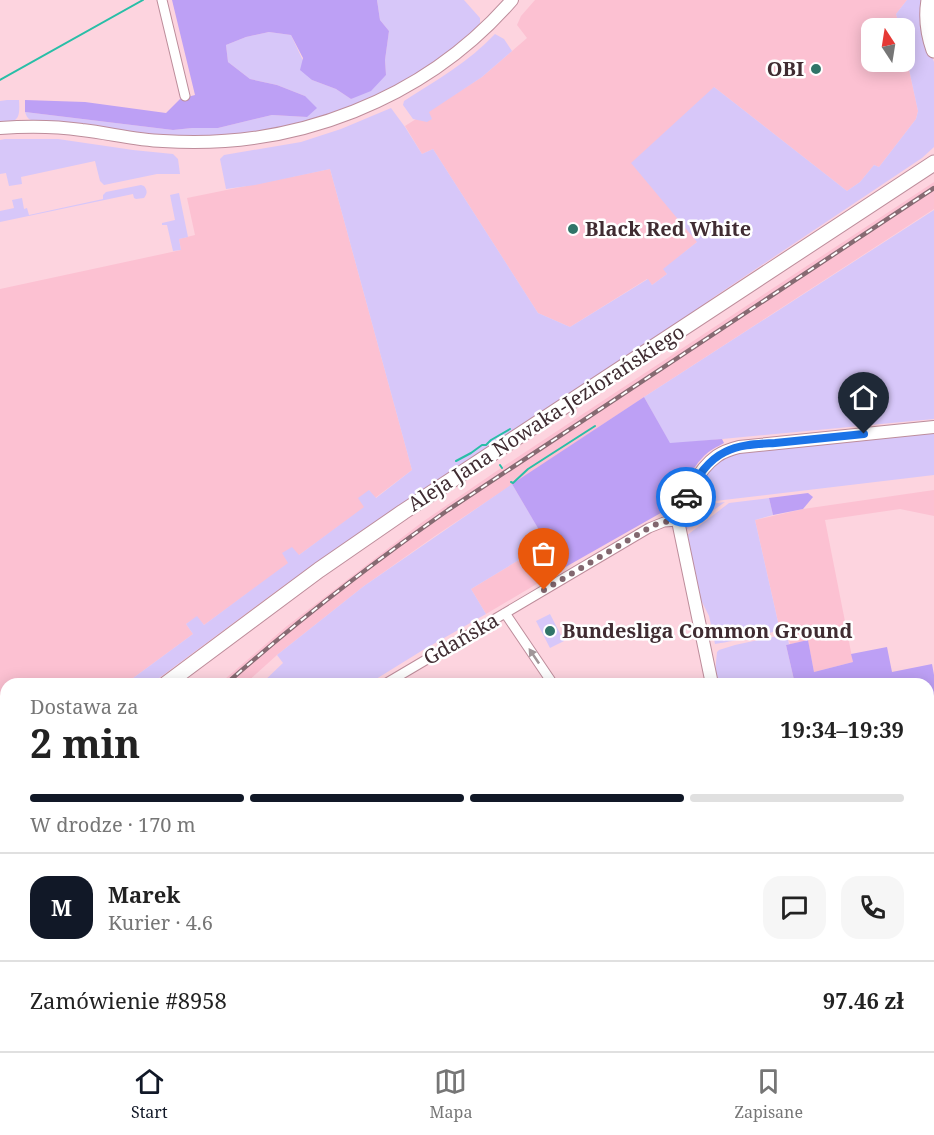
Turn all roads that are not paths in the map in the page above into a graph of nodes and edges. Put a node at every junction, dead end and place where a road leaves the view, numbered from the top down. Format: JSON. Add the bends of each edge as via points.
{"nodes":[{"id":1,"x":162,"y":0,"type":"edge"},
{"id":2,"x":512,"y":0,"type":"edge"},
{"id":3,"x":929,"y":0,"type":"edge"},
{"id":4,"x":934,"y":50,"type":"edge"},
{"id":5,"x":185,"y":96,"type":"dead end"},
{"id":6,"x":0,"y":128,"type":"edge"},
{"id":7,"x":934,"y":152,"type":"edge"},
{"id":8,"x":934,"y":163,"type":"edge"},
{"id":9,"x":934,"y":172,"type":"edge"},
{"id":10,"x":905,"y":182,"type":"junction"},
{"id":11,"x":934,"y":427,"type":"edge"},
{"id":12,"x":678,"y":521,"type":"junction"},
{"id":13,"x":505,"y":613,"type":"junction"},
{"id":14,"x":174,"y":678,"type":"edge"},
{"id":15,"x":186,"y":678,"type":"edge"},
{"id":16,"x":396,"y":678,"type":"edge"},
{"id":17,"x":549,"y":678,"type":"edge"},
{"id":18,"x":711,"y":678,"type":"edge"}],
"edges":[{"from":1,"to":5,"type":"street"},
{"from":2,"to":6,"type":"street","via":[[467,44],[413,83],[366,107],[300,130],[242,140],[187,143],[60,127]]},
{"from":3,"to":4,"type":"main road","via":[[926,17]]},
{"from":7,"to":10,"type":"main road"},
{"from":8,"to":10,"type":"main road","name":"Aleja Jana Nowaka-Jeziorańskiego"},
{"from":9,"to":15,"type":"main road","name":"Aleja Jana Nowaka-Jeziorańskiego","via":[[389,531]]},
{"from":10,"to":14,"type":"main road","name":"Aleja Jana Nowaka-Jeziorańskiego","via":[[385,525]]},
{"from":11,"to":12,"type":"street","via":[[730,449],[712,460],[699,476]]},
{"from":12,"to":13,"type":"street","name":"Gdańska","via":[[649,528]]},
{"from":12,"to":18,"type":"street"},
{"from":13,"to":16,"type":"street","name":"Gdańska"},
{"from":17,"to":13,"type":"street","name":"Gdańska","one_way":true}]}
